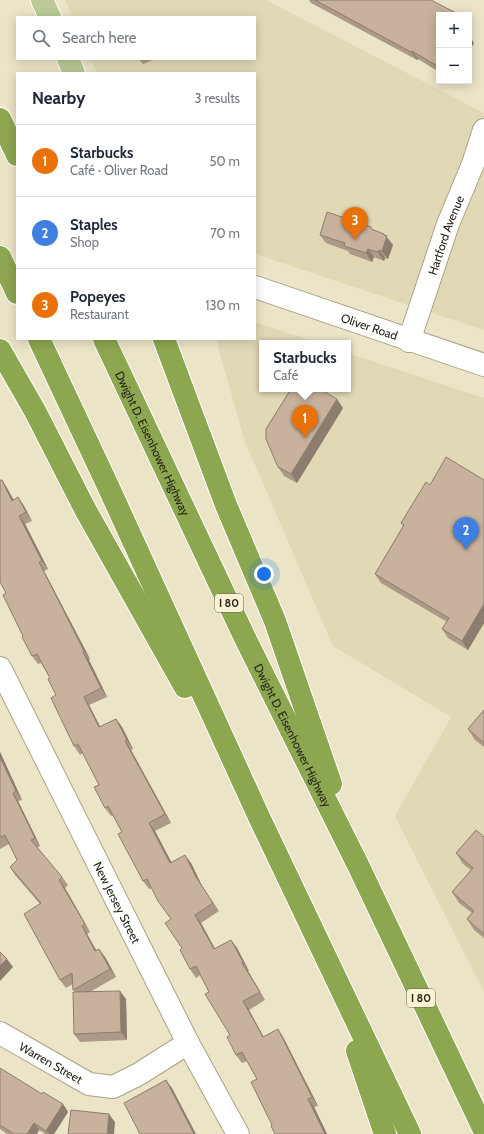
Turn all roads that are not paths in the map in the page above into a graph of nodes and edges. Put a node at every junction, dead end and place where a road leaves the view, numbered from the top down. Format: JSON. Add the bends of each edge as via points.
{"nodes":[{"id":1,"x":42,"y":0,"type":"edge"},
{"id":2,"x":50,"y":16,"type":"edge"},
{"id":3,"x":68,"y":60,"type":"edge"},
{"id":4,"x":74,"y":72,"type":"edge"},
{"id":5,"x":0,"y":119,"type":"edge"},
{"id":6,"x":484,"y":130,"type":"edge"},
{"id":7,"x":16,"y":153,"type":"edge"},
{"id":8,"x":0,"y":257,"type":"edge"},
{"id":9,"x":256,"y":287,"type":"edge"},
{"id":10,"x":16,"y":291,"type":"edge"},
{"id":11,"x":39,"y":340,"type":"edge"},
{"id":12,"x":104,"y":340,"type":"edge"},
{"id":13,"x":164,"y":340,"type":"edge"},
{"id":14,"x":409,"y":340,"type":"junction"},
{"id":15,"x":0,"y":350,"type":"edge"},
{"id":16,"x":484,"y":366,"type":"edge"},
{"id":17,"x":0,"y":668,"type":"edge"},
{"id":18,"x":259,"y":817,"type":"junction"},
{"id":19,"x":358,"y":865,"type":"junction"},
{"id":20,"x":324,"y":957,"type":"junction"},
{"id":21,"x":0,"y":1033,"type":"edge"},
{"id":22,"x":188,"y":1043,"type":"junction"},
{"id":23,"x":484,"y":1130,"type":"edge"},
{"id":24,"x":238,"y":1134,"type":"edge"},
{"id":25,"x":385,"y":1134,"type":"edge"},
{"id":26,"x":410,"y":1134,"type":"edge"}],
"edges":[{"from":1,"to":2,"type":"main road"},
{"from":3,"to":4,"type":"main road"},
{"from":5,"to":7,"type":"highway"},
{"from":6,"to":14,"type":"street","name":"Hartford Avenue","via":[[448,224]]},
{"from":8,"to":10,"type":"highway"},
{"from":9,"to":14,"type":"street","name":"Oliver Road"},
{"from":11,"to":18,"type":"highway"},
{"from":12,"to":19,"type":"highway","name":"Dwight D. Eisenhower Highway","number":"I 80","via":[[245,638]]},
{"from":13,"to":19,"type":"highway","via":[[226,505],[275,621]]},
{"from":14,"to":16,"type":"street","name":"Oliver Road"},
{"from":15,"to":18,"type":"highway","via":[[35,411],[89,516]]},
{"from":17,"to":22,"type":"street","name":"New Jersey Street"},
{"from":18,"to":20,"type":"highway"},
{"from":19,"to":23,"type":"highway","name":"Dwight D. Eisenhower Highway","number":"I 80"},
{"from":20,"to":25,"type":"highway"},
{"from":20,"to":26,"type":"highway"},
{"from":21,"to":22,"type":"street","name":"Warren Street","via":[[89,1084],[113,1087]]},
{"from":22,"to":24,"type":"street","name":"New Jersey Street"}]}
